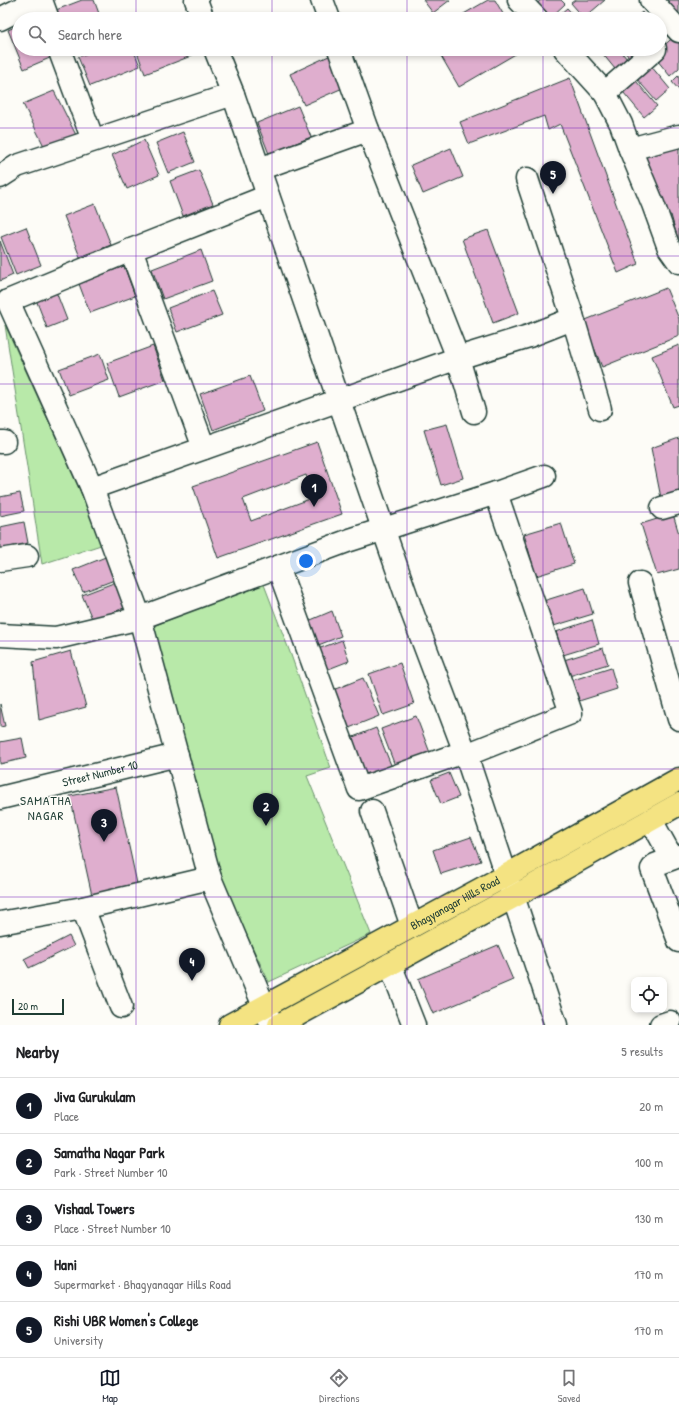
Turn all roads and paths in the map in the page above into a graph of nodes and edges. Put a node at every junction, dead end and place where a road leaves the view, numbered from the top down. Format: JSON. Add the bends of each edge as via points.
{"nodes":[{"id":1,"x":40,"y":0,"type":"edge"},
{"id":2,"x":322,"y":0,"type":"edge"},
{"id":3,"x":519,"y":0,"type":"edge"},
{"id":4,"x":651,"y":0,"type":"edge"},
{"id":5,"x":15,"y":12,"type":"edge"},
{"id":6,"x":45,"y":12,"type":"edge"},
{"id":7,"x":326,"y":12,"type":"edge"},
{"id":8,"x":530,"y":12,"type":"edge"},
{"id":9,"x":663,"y":12,"type":"edge"},
{"id":10,"x":12,"y":13,"type":"edge"},
{"id":11,"x":667,"y":17,"type":"edge"},
{"id":12,"x":0,"y":19,"type":"edge"},
{"id":13,"x":679,"y":29,"type":"edge"},
{"id":14,"x":667,"y":39,"type":"edge"},
{"id":15,"x":62,"y":56,"type":"edge"},
{"id":16,"x":218,"y":56,"type":"edge"},
{"id":17,"x":342,"y":56,"type":"edge"},
{"id":18,"x":571,"y":56,"type":"edge"},
{"id":19,"x":647,"y":56,"type":"edge"},
{"id":20,"x":605,"y":93,"type":"junction"},
{"id":21,"x":233,"y":94,"type":"junction"},
{"id":22,"x":368,"y":130,"type":"junction"},
{"id":23,"x":679,"y":136,"type":"edge"},
{"id":24,"x":93,"y":140,"type":"junction"},
{"id":25,"x":628,"y":144,"type":"junction"},
{"id":26,"x":259,"y":169,"type":"junction"},
{"id":27,"x":0,"y":177,"type":"edge"},
{"id":28,"x":527,"y":179,"type":"dead end"},
{"id":29,"x":268,"y":196,"type":"junction"},
{"id":30,"x":131,"y":250,"type":"junction"},
{"id":31,"x":679,"y":262,"type":"edge"},
{"id":32,"x":4,"y":301,"type":"edge"},
{"id":33,"x":572,"y":315,"type":"junction"},
{"id":34,"x":458,"y":358,"type":"junction"},
{"id":35,"x":339,"y":400,"type":"junction"},
{"id":36,"x":600,"y":409,"type":"dead end"},
{"id":37,"x":474,"y":412,"type":"dead end"},
{"id":38,"x":204,"y":448,"type":"junction"},
{"id":39,"x":544,"y":476,"type":"dead end"},
{"id":40,"x":92,"y":488,"type":"junction"},
{"id":41,"x":496,"y":493,"type":"junction"},
{"id":42,"x":384,"y":529,"type":"junction"},
{"id":43,"x":27,"y":556,"type":"dead end"},
{"id":44,"x":0,"y":560,"type":"edge"},
{"id":45,"x":278,"y":567,"type":"junction"},
{"id":46,"x":640,"y":583,"type":"dead end"},
{"id":47,"x":140,"y":618,"type":"junction"},
{"id":48,"x":0,"y":635,"type":"edge"},
{"id":49,"x":679,"y":719,"type":"edge"},
{"id":50,"x":465,"y":753,"type":"junction"},
{"id":51,"x":177,"y":755,"type":"junction"},
{"id":52,"x":679,"y":779,"type":"edge"},
{"id":53,"x":0,"y":798,"type":"edge"},
{"id":54,"x":679,"y":804,"type":"edge"},
{"id":55,"x":372,"y":811,"type":"dead end"},
{"id":56,"x":651,"y":820,"type":"junction"},
{"id":57,"x":676,"y":857,"type":"edge"},
{"id":58,"x":505,"y":876,"type":"junction"},
{"id":59,"x":210,"y":878,"type":"junction"},
{"id":60,"x":513,"y":897,"type":"junction"},
{"id":61,"x":83,"y":908,"type":"junction"},
{"id":62,"x":0,"y":923,"type":"edge"},
{"id":63,"x":412,"y":926,"type":"junction"},
{"id":64,"x":679,"y":941,"type":"edge"},
{"id":65,"x":390,"y":964,"type":"junction"},
{"id":66,"x":121,"y":1007,"type":"dead end"},
{"id":67,"x":268,"y":1016,"type":"edge"},
{"id":68,"x":230,"y":1025,"type":"edge"},
{"id":69,"x":279,"y":1025,"type":"edge"},
{"id":70,"x":414,"y":1025,"type":"edge"},
{"id":71,"x":556,"y":1025,"type":"edge"}],
"edges":[{"from":1,"to":5,"type":"street"},
{"from":1,"to":6,"type":"street"},
{"from":2,"to":7,"type":"street"},
{"from":3,"to":8,"type":"street"},
{"from":4,"to":9,"type":"street"},
{"from":10,"to":12,"type":"street"},
{"from":11,"to":13,"type":"street"},
{"from":13,"to":14,"type":"street"},
{"from":15,"to":24,"type":"street"},
{"from":16,"to":21,"type":"street"},
{"from":17,"to":22,"type":"street"},
{"from":18,"to":20,"type":"street"},
{"from":19,"to":20,"type":"street"},
{"from":20,"to":25,"type":"street"},
{"from":21,"to":24,"type":"street"},
{"from":21,"to":26,"type":"street"},
{"from":22,"to":26,"type":"street"},
{"from":22,"to":34,"type":"street"},
{"from":23,"to":25,"type":"street"},
{"from":24,"to":27,"type":"street","via":[[17,166]]},
{"from":25,"to":31,"type":"street","via":[[669,248]]},
{"from":26,"to":29,"type":"street"},
{"from":28,"to":33,"type":"street"},
{"from":29,"to":30,"type":"street"},
{"from":29,"to":35,"type":"street"},
{"from":30,"to":32,"type":"street"},
{"from":30,"to":38,"type":"street"},
{"from":32,"to":40,"type":"street"},
{"from":33,"to":34,"type":"street","via":[[567,321],[528,336]]},
{"from":33,"to":36,"type":"street"},
{"from":34,"to":35,"type":"street"},
{"from":34,"to":37,"type":"street"},
{"from":35,"to":38,"type":"street"},
{"from":35,"to":42,"type":"street"},
{"from":38,"to":40,"type":"street"},
{"from":39,"to":41,"type":"street"},
{"from":40,"to":47,"type":"street"},
{"from":41,"to":42,"type":"street"},
{"from":41,"to":50,"type":"street","via":[[572,713]]},
{"from":42,"to":45,"type":"street"},
{"from":42,"to":50,"type":"street"},
{"from":43,"to":44,"type":"street"},
{"from":45,"to":47,"type":"street"},
{"from":45,"to":50,"type":"street","via":[[358,789]]},
{"from":46,"to":49,"type":"street"},
{"from":47,"to":48,"type":"street","via":[[56,638]]},
{"from":47,"to":51,"type":"street"},
{"from":50,"to":58,"type":"street"},
{"from":51,"to":53,"type":"street","name":"Street Number 10"},
{"from":51,"to":59,"type":"street"},
{"from":52,"to":58,"type":"main road","name":"Bhagyanagar Hills Road"},
{"from":54,"to":56,"type":"main road","name":"Bhagyanagar Hills Road"},
{"from":55,"to":63,"type":"street"},
{"from":56,"to":57,"type":"street"},
{"from":56,"to":60,"type":"main road","name":"Bhagyanagar Hills Road"},
{"from":57,"to":64,"type":"street","via":[[655,865],[652,869]]},
{"from":58,"to":60,"type":"street"},
{"from":58,"to":63,"type":"main road","name":"Bhagyanagar Hills Road"},
{"from":59,"to":61,"type":"street"},
{"from":59,"to":67,"type":"street"},
{"from":60,"to":65,"type":"main road","name":"Bhagyanagar Hills Road"},
{"from":60,"to":71,"type":"street"},
{"from":61,"to":62,"type":"street"},
{"from":61,"to":66,"type":"street"},
{"from":63,"to":67,"type":"main road","name":"Bhagyanagar Hills Road"},
{"from":65,"to":69,"type":"main road","name":"Bhagyanagar Hills Road"},
{"from":65,"to":70,"type":"street"},
{"from":67,"to":68,"type":"main road","name":"Bhagyanagar Hills Road"}]}
